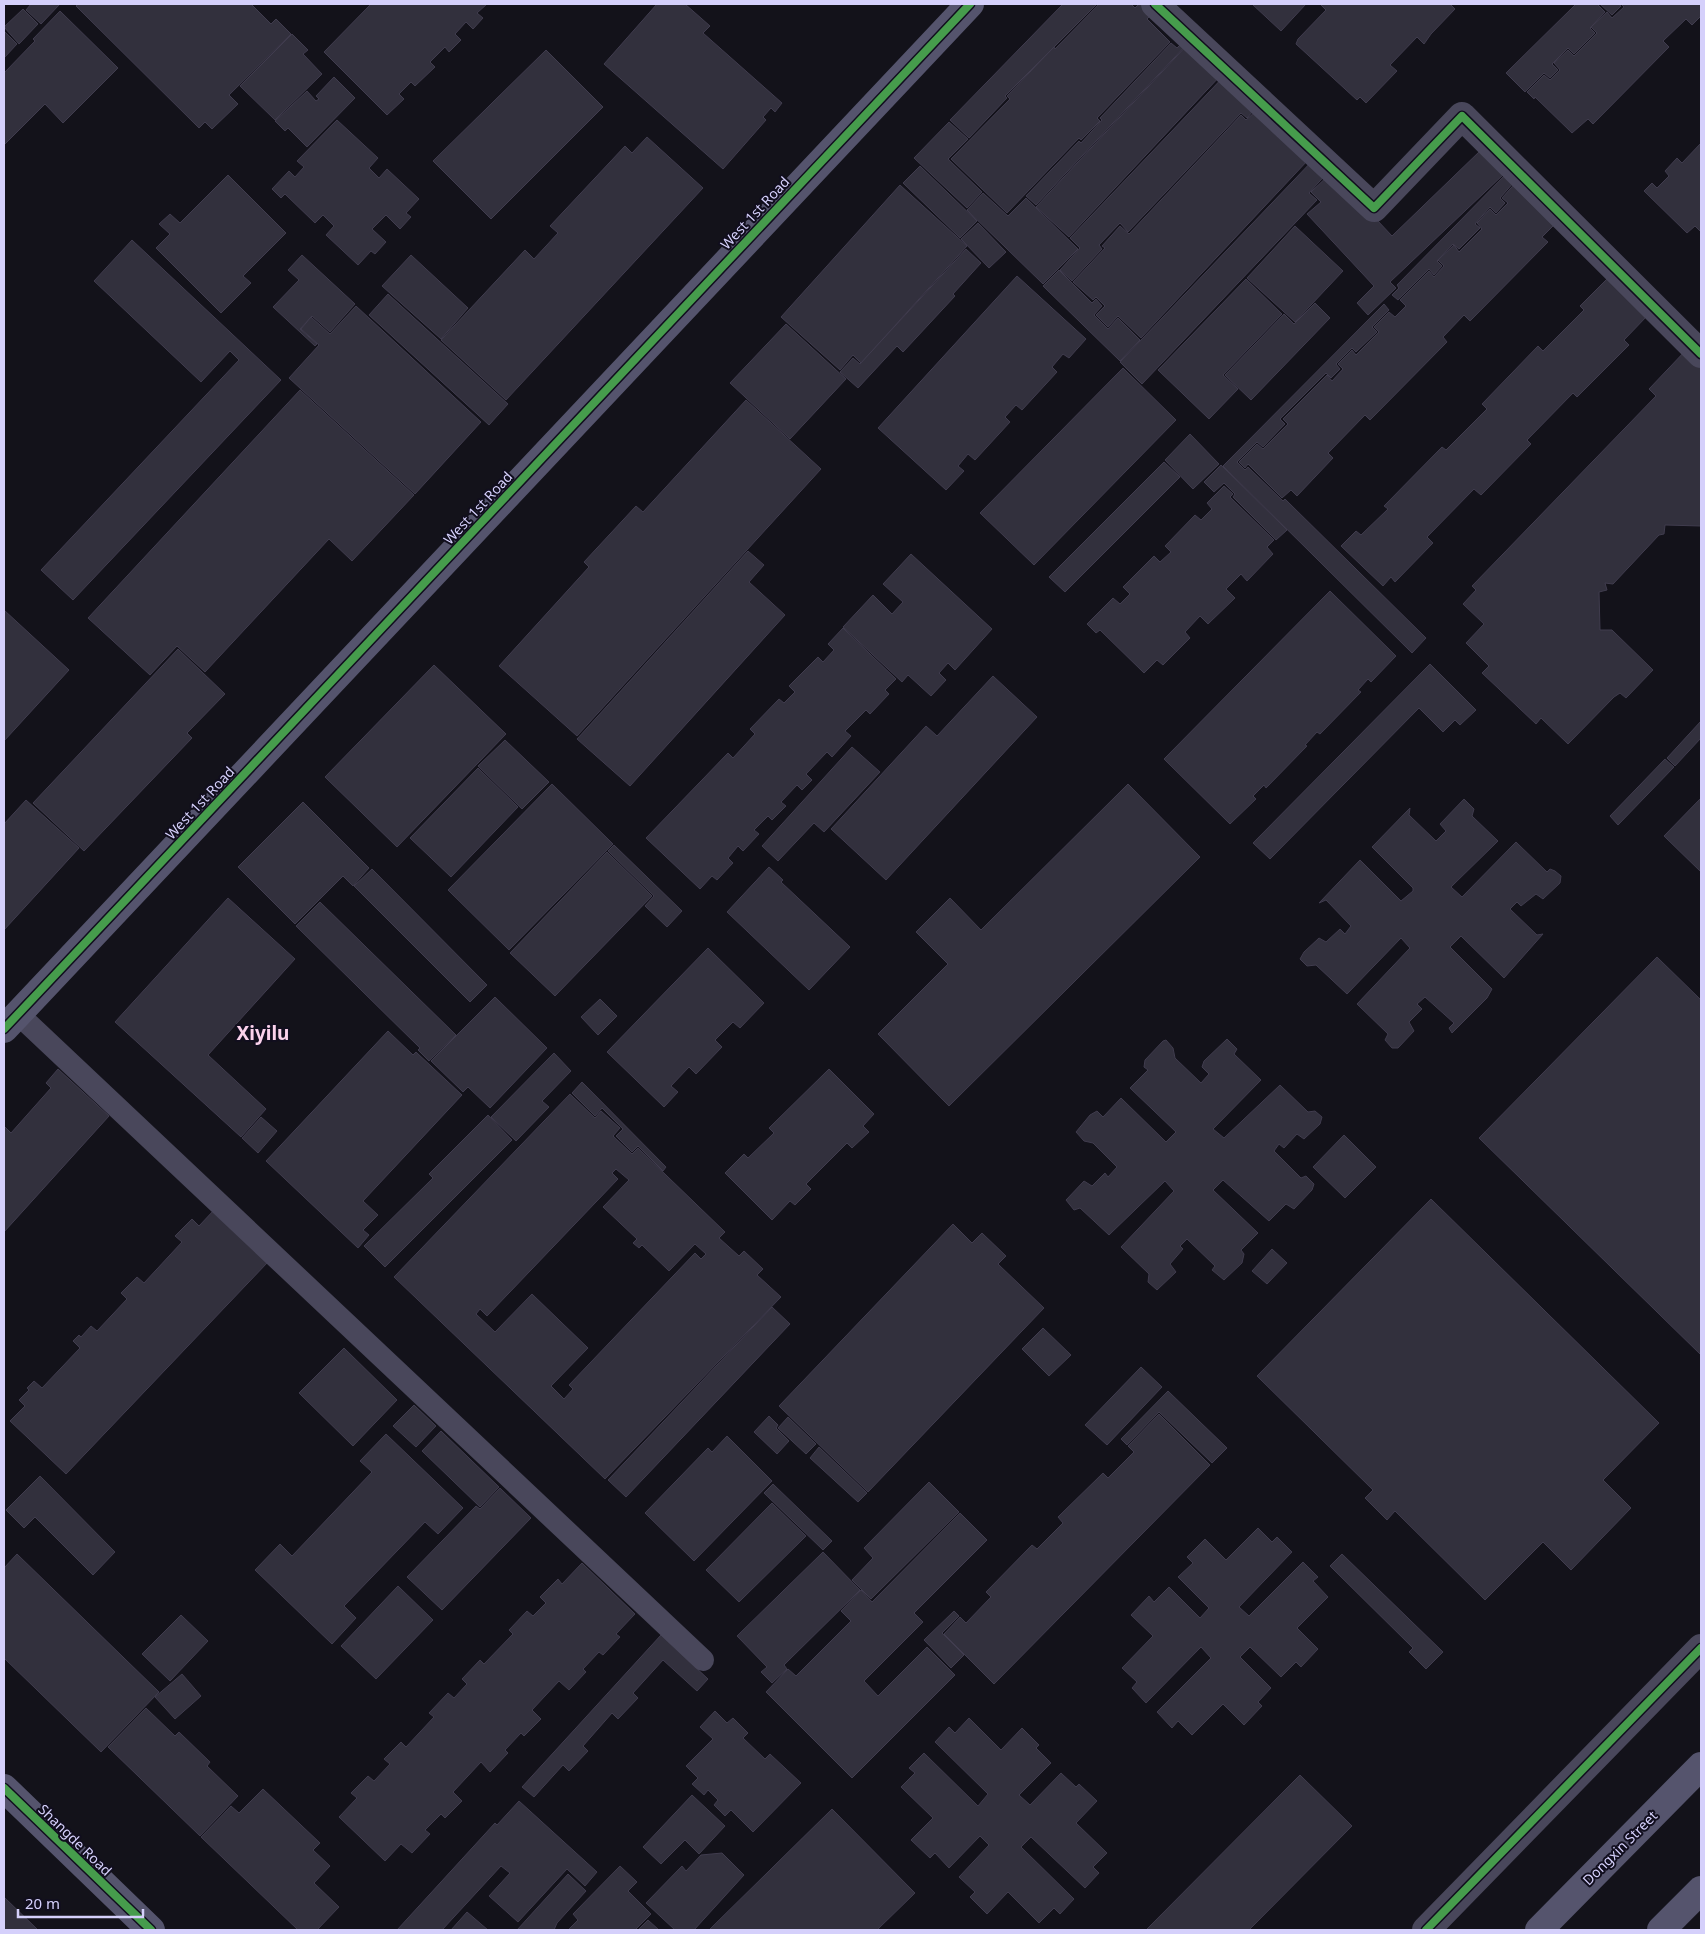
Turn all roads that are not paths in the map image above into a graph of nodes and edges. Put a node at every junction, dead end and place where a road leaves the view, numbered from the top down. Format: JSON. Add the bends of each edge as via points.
{"nodes":[{"id":1,"x":970,"y":4,"type":"edge"},
{"id":2,"x":1155,"y":4,"type":"edge"},
{"id":3,"x":1701,"y":354,"type":"edge"},
{"id":4,"x":11,"y":1022,"type":"edge"},
{"id":5,"x":1701,"y":1648,"type":"edge"},
{"id":6,"x":703,"y":1660,"type":"dead end"},
{"id":7,"x":1701,"y":1766,"type":"edge"},
{"id":8,"x":4,"y":1788,"type":"edge"},
{"id":9,"x":1701,"y":1890,"type":"edge"},
{"id":10,"x":150,"y":1930,"type":"edge"},
{"id":11,"x":1426,"y":1930,"type":"edge"},
{"id":12,"x":1539,"y":1930,"type":"edge"},
{"id":13,"x":1661,"y":1930,"type":"edge"}],
"edges":[{"from":1,"to":4,"type":"street","name":"West 1st Road"},
{"from":2,"to":3,"type":"street","via":[[1374,208],[1462,116]]},
{"from":4,"to":6,"type":"lane"},
{"from":5,"to":11,"type":"street"},
{"from":7,"to":12,"type":"street","name":"Dongxin Street"},
{"from":8,"to":10,"type":"street","name":"Shangde Road"},
{"from":9,"to":13,"type":"street"}]}
